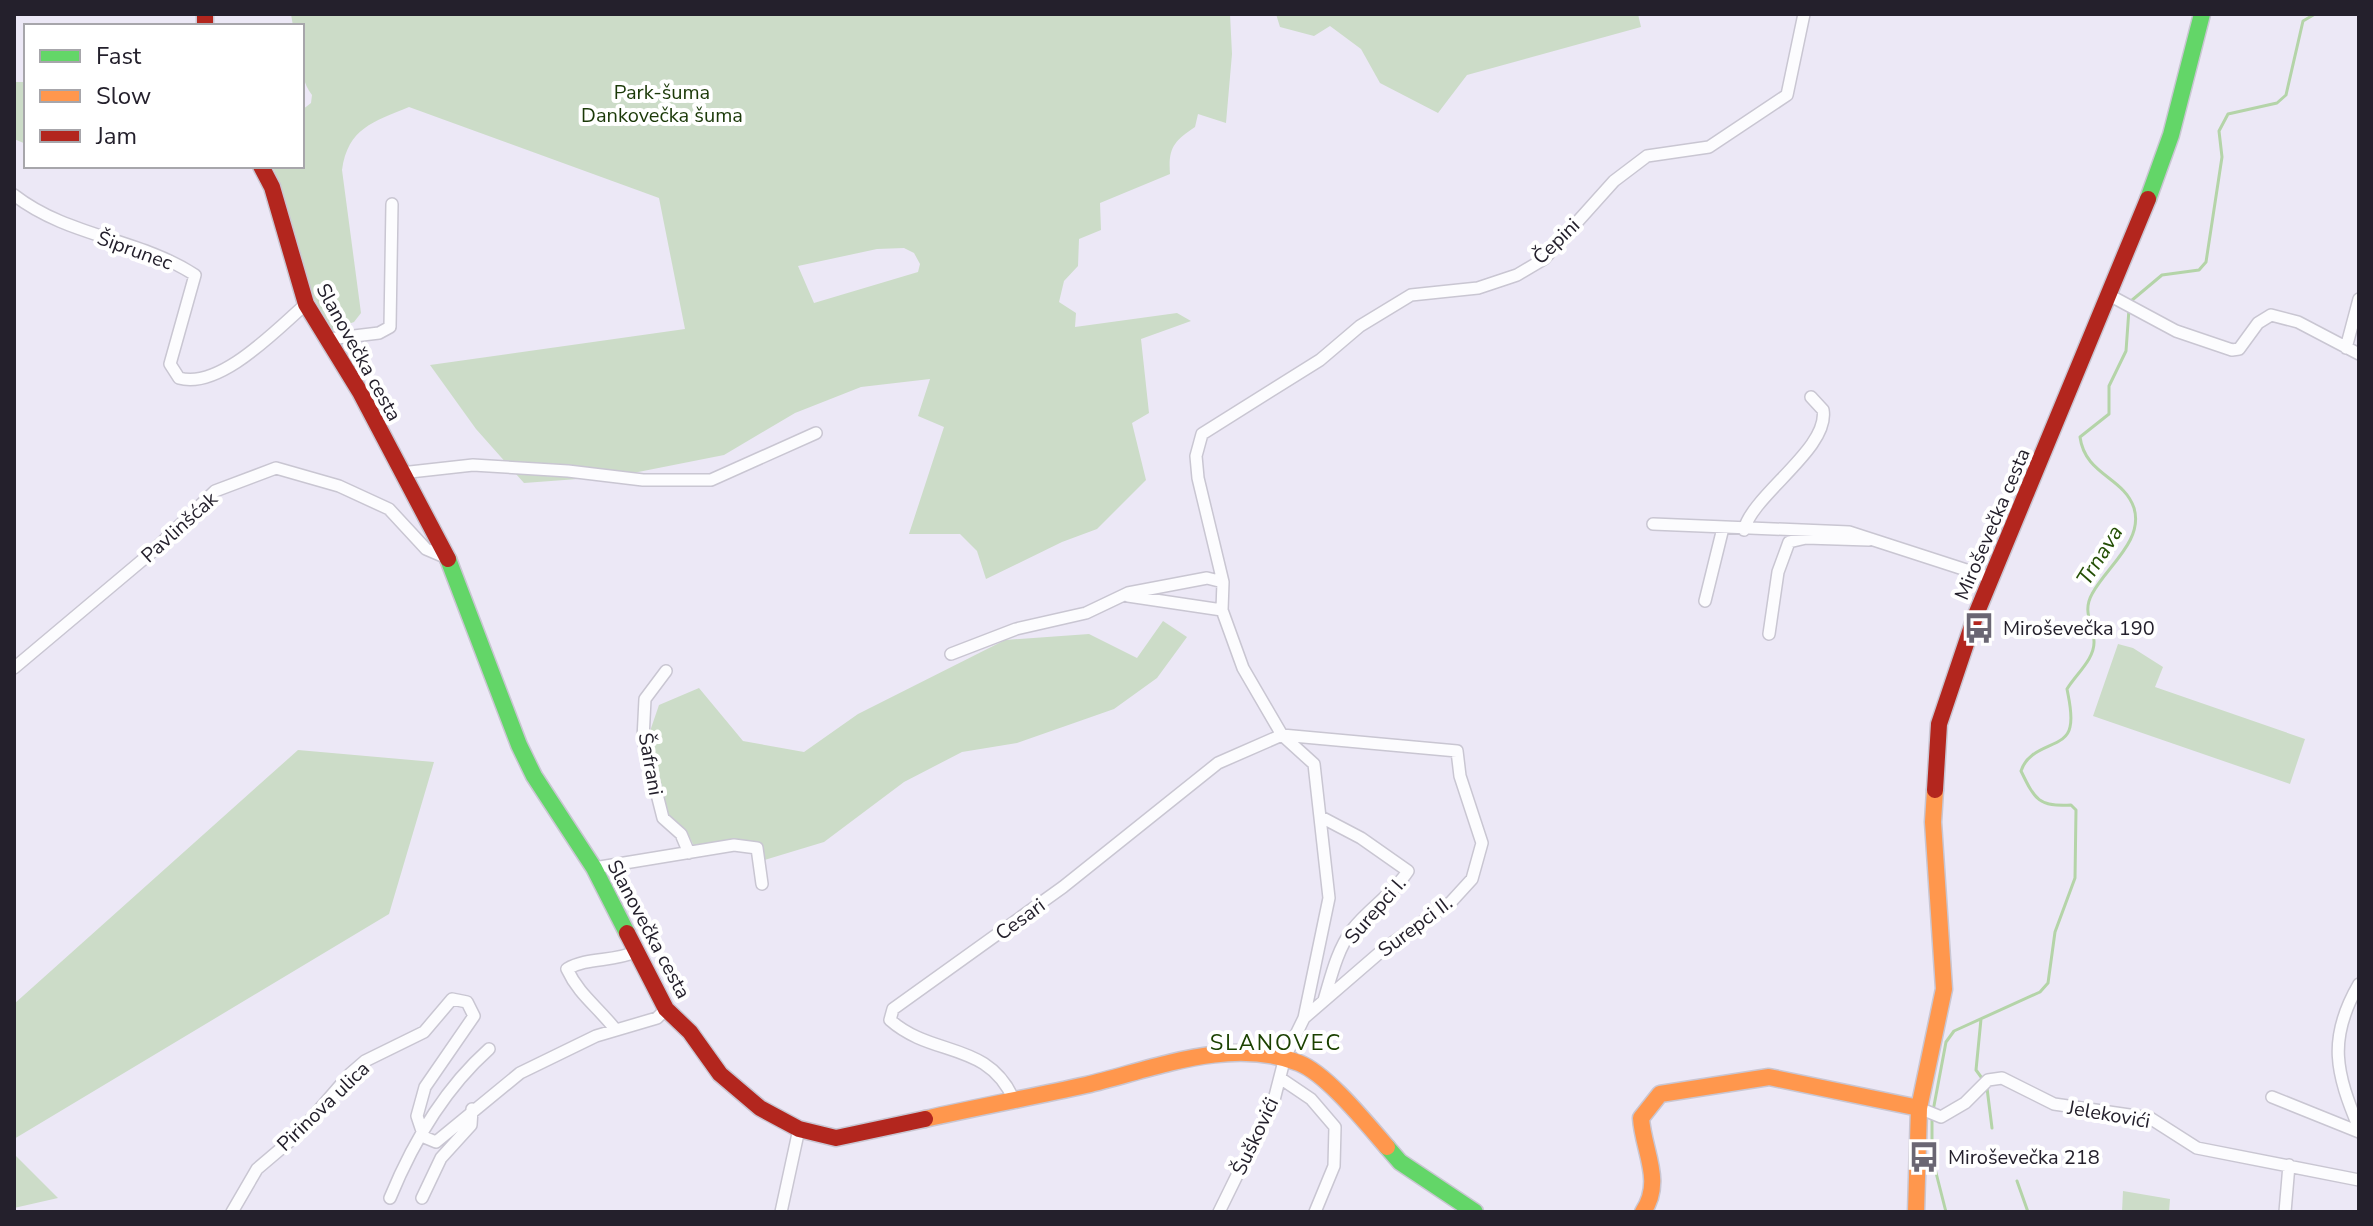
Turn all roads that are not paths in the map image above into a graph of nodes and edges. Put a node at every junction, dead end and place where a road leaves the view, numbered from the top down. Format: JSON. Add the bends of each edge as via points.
{"nodes":[{"id":1,"x":1804,"y":14,"type":"edge"},
{"id":2,"x":2202,"y":14,"type":"edge"},
{"id":3,"x":262,"y":168,"type":"edge"},
{"id":4,"x":14,"y":195,"type":"edge"},
{"id":5,"x":392,"y":204,"type":"dead end"},
{"id":6,"x":2109,"y":295,"type":"junction"},
{"id":7,"x":2359,"y":299,"type":"edge"},
{"id":8,"x":306,"y":304,"type":"junction"},
{"id":9,"x":329,"y":339,"type":"junction"},
{"id":10,"x":2346,"y":348,"type":"junction"},
{"id":11,"x":2359,"y":354,"type":"edge"},
{"id":12,"x":1811,"y":397,"type":"dead end"},
{"id":13,"x":816,"y":433,"type":"dead end"},
{"id":14,"x":401,"y":473,"type":"junction"},
{"id":15,"x":1653,"y":524,"type":"dead end"},
{"id":16,"x":1723,"y":528,"type":"junction"},
{"id":17,"x":1744,"y":530,"type":"junction"},
{"id":18,"x":1869,"y":540,"type":"junction"},
{"id":19,"x":447,"y":558,"type":"junction"},
{"id":20,"x":1991,"y":578,"type":"junction"},
{"id":21,"x":1223,"y":582,"type":"junction"},
{"id":22,"x":1123,"y":595,"type":"junction"},
{"id":23,"x":1705,"y":601,"type":"dead end"},
{"id":24,"x":1222,"y":610,"type":"junction"},
{"id":25,"x":1769,"y":634,"type":"dead end"},
{"id":26,"x":951,"y":654,"type":"dead end"},
{"id":27,"x":14,"y":668,"type":"edge"},
{"id":28,"x":666,"y":671,"type":"dead end"},
{"id":29,"x":1282,"y":735,"type":"junction"},
{"id":30,"x":1321,"y":817,"type":"junction"},
{"id":31,"x":689,"y":853,"type":"junction"},
{"id":32,"x":594,"y":868,"type":"junction"},
{"id":33,"x":762,"y":884,"type":"dead end"},
{"id":34,"x":635,"y":952,"type":"junction"},
{"id":35,"x":2359,"y":984,"type":"edge"},
{"id":36,"x":1323,"y":1001,"type":"junction"},
{"id":37,"x":666,"y":1009,"type":"junction"},
{"id":38,"x":1304,"y":1018,"type":"junction"},
{"id":39,"x":615,"y":1029,"type":"junction"},
{"id":40,"x":489,"y":1049,"type":"dead end"},
{"id":41,"x":1285,"y":1057,"type":"junction"},
{"id":42,"x":1280,"y":1078,"type":"junction"},
{"id":43,"x":2272,"y":1097,"type":"dead end"},
{"id":44,"x":1014,"y":1100,"type":"junction"},
{"id":45,"x":472,"y":1109,"type":"junction"},
{"id":46,"x":1929,"y":1112,"type":"junction"},
{"id":47,"x":799,"y":1129,"type":"junction"},
{"id":48,"x":422,"y":1130,"type":"junction"},
{"id":49,"x":2359,"y":1130,"type":"edge"},
{"id":50,"x":2289,"y":1165,"type":"junction"},
{"id":51,"x":2359,"y":1180,"type":"edge"},
{"id":52,"x":390,"y":1198,"type":"dead end"},
{"id":53,"x":422,"y":1198,"type":"dead end"},
{"id":54,"x":232,"y":1212,"type":"edge"},
{"id":55,"x":781,"y":1212,"type":"edge"},
{"id":56,"x":1219,"y":1212,"type":"edge"},
{"id":57,"x":1315,"y":1212,"type":"edge"},
{"id":58,"x":1473,"y":1212,"type":"edge"},
{"id":59,"x":1643,"y":1212,"type":"edge"},
{"id":60,"x":1916,"y":1212,"type":"edge"},
{"id":61,"x":2285,"y":1212,"type":"edge"}],
"edges":[{"from":1,"to":21,"type":"street","name":"Čepini","via":[[1787,95],[1709,147],[1647,156],[1614,181],[1544,259],[1517,275],[1478,288],[1411,295],[1202,434],[1198,478]]},
{"from":2,"to":6,"type":"street","name":"Miroševečka cesta","via":[[2171,135]]},
{"from":3,"to":8,"type":"street","name":"Slanovečka cesta"},
{"from":4,"to":8,"type":"street","name":"Šiprunec","via":[[70,228],[166,256],[195,275],[170,364],[179,378],[196,380],[228,367]]},
{"from":5,"to":9,"type":"street","via":[[390,327]]},
{"from":6,"to":10,"type":"street","via":[[2176,331],[2232,350],[2271,315],[2298,322]]},
{"from":6,"to":20,"type":"street","name":"Miroševečka cesta"},
{"from":7,"to":10,"type":"street"},
{"from":8,"to":9,"type":"street","name":"Slanovečka cesta"},
{"from":9,"to":14,"type":"street","name":"Slanovečka cesta"},
{"from":10,"to":11,"type":"street"},
{"from":12,"to":17,"type":"street","via":[[1823,410],[1823,422],[1780,483],[1747,518]]},
{"from":13,"to":14,"type":"street","via":[[711,480],[643,480],[473,465]]},
{"from":14,"to":19,"type":"street","name":"Slanovečka cesta"},
{"from":15,"to":16,"type":"street"},
{"from":16,"to":17,"type":"street"},
{"from":16,"to":23,"type":"street"},
{"from":17,"to":18,"type":"street","via":[[1849,532]]},
{"from":18,"to":20,"type":"street"},
{"from":18,"to":25,"type":"street","via":[[1789,542],[1778,572]]},
{"from":19,"to":27,"type":"street","name":"Pavlinšćak","via":[[426,549],[389,509],[339,486],[276,468],[215,491],[152,552]]},
{"from":19,"to":32,"type":"street","name":"Slanovečka cesta","via":[[519,745]]},
{"from":20,"to":46,"type":"street","name":"Miroševečka cesta","via":[[1939,724],[1933,822],[1944,989]]},
{"from":21,"to":22,"type":"street","via":[[1178,581]]},
{"from":21,"to":24,"type":"street"},
{"from":22,"to":24,"type":"street"},
{"from":22,"to":26,"type":"street","via":[[1086,613],[1016,629]]},
{"from":24,"to":29,"type":"street","via":[[1243,668]]},
{"from":28,"to":31,"type":"street","name":"Šafrani","via":[[645,699],[643,739],[663,818],[681,834]]},
{"from":29,"to":30,"type":"street","via":[[1314,764]]},
{"from":29,"to":36,"type":"street","name":"Surepci II.","via":[[1457,751],[1482,843],[1472,879],[1451,902]]},
{"from":29,"to":44,"type":"street","name":"Cesari","via":[[1218,763],[1063,887],[893,1009],[890,1020],[906,1032],[986,1061],[1006,1081]]},
{"from":30,"to":36,"type":"street","name":"Surepci I.","via":[[1408,871],[1351,931]]},
{"from":30,"to":38,"type":"street","via":[[1329,898]]},
{"from":31,"to":32,"type":"street"},
{"from":31,"to":33,"type":"street","via":[[734,845],[757,848]]},
{"from":32,"to":34,"type":"street","name":"Slanovečka cesta"},
{"from":34,"to":37,"type":"street","name":"Slanovečka cesta"},
{"from":34,"to":39,"type":"street","via":[[567,969],[577,992],[592,1001]]},
{"from":35,"to":49,"type":"street","via":[[2343,1013],[2337,1045],[2342,1086]]},
{"from":36,"to":38,"type":"street","name":"Surepci II."},
{"from":37,"to":39,"type":"street","via":[[641,1025]]},
{"from":37,"to":47,"type":"street","name":"Slanovečka cesta","via":[[720,1074],[760,1108]]},
{"from":38,"to":41,"type":"street"},
{"from":39,"to":45,"type":"street","via":[[520,1073]]},
{"from":40,"to":48,"type":"street","via":[[464,1072]]},
{"from":41,"to":42,"type":"street","name":"Šuškovići"},
{"from":41,"to":44,"type":"street","name":"Slanovečka cesta","via":[[1227,1053]]},
{"from":41,"to":58,"type":"street","name":"Slanovečka cesta","via":[[1303,1064],[1349,1103],[1400,1162]]},
{"from":42,"to":56,"type":"street","name":"Šuškovići"},
{"from":42,"to":57,"type":"street","via":[[1311,1099],[1335,1127],[1334,1166]]},
{"from":43,"to":49,"type":"street"},
{"from":44,"to":47,"type":"street","name":"Slanovečka cesta","via":[[836,1138]]},
{"from":45,"to":48,"type":"street","via":[[436,1142],[424,1137]]},
{"from":45,"to":53,"type":"street","via":[[471,1125],[441,1158]]},
{"from":46,"to":50,"type":"street","name":"Jelekovići","via":[[1953,1112],[1986,1082],[2007,1079],[2054,1104],[2150,1118],[2197,1148]]},
{"from":46,"to":59,"type":"street","via":[[1769,1077],[1660,1094],[1641,1118],[1655,1182]]},
{"from":46,"to":60,"type":"street","name":"Miroševečka cesta"},
{"from":47,"to":55,"type":"street"},
{"from":48,"to":52,"type":"street"},
{"from":48,"to":54,"type":"street","name":"Pirinova ulica","via":[[417,1116],[425,1087],[474,1016],[467,1002],[452,999],[424,1032],[365,1061],[297,1135],[257,1169]]},
{"from":50,"to":51,"type":"street","name":"Jelekovići"},
{"from":50,"to":61,"type":"street"}]}
